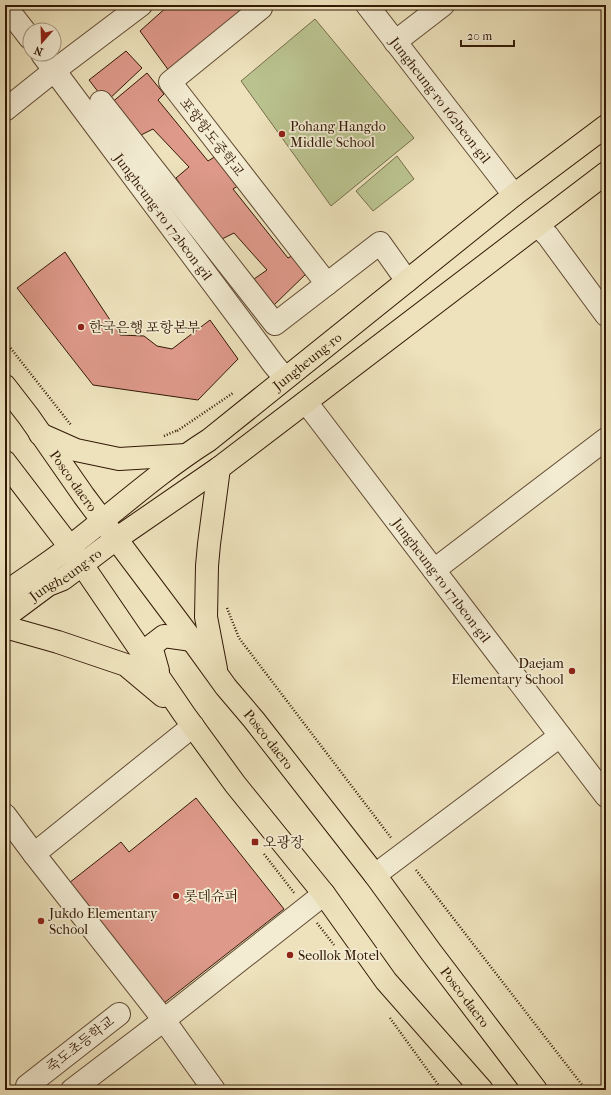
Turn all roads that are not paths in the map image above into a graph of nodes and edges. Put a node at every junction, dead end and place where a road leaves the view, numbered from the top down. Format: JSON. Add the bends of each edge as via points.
{"nodes":[{"id":1,"x":141,"y":5,"type":"edge"},
{"id":2,"x":366,"y":5,"type":"edge"},
{"id":3,"x":443,"y":5,"type":"edge"},
{"id":4,"x":5,"y":6,"type":"edge"},
{"id":5,"x":261,"y":8,"type":"dead end"},
{"id":6,"x":22,"y":28,"type":"edge"},
{"id":7,"x":395,"y":42,"type":"junction"},
{"id":8,"x":62,"y":53,"type":"edge"},
{"id":9,"x":48,"y":62,"type":"edge"},
{"id":10,"x":101,"y":102,"type":"dead end"},
{"id":11,"x":5,"y":110,"type":"edge"},
{"id":12,"x":606,"y":126,"type":"edge"},
{"id":13,"x":606,"y":173,"type":"edge"},
{"id":14,"x":514,"y":195,"type":"junction"},
{"id":15,"x":538,"y":226,"type":"junction"},
{"id":16,"x":407,"y":281,"type":"junction"},
{"id":17,"x":327,"y":284,"type":"junction"},
{"id":18,"x":606,"y":315,"type":"edge"},
{"id":19,"x":285,"y":378,"type":"junction"},
{"id":20,"x":5,"y":386,"type":"edge"},
{"id":21,"x":306,"y":402,"type":"junction"},
{"id":22,"x":40,"y":434,"type":"junction"},
{"id":23,"x":606,"y":439,"type":"edge"},
{"id":24,"x":186,"y":455,"type":"junction"},
{"id":25,"x":5,"y":462,"type":"edge"},
{"id":26,"x":219,"y":468,"type":"junction"},
{"id":27,"x":103,"y":521,"type":"junction"},
{"id":28,"x":116,"y":539,"type":"junction"},
{"id":29,"x":76,"y":556,"type":"junction"},
{"id":30,"x":434,"y":570,"type":"junction"},
{"id":31,"x":5,"y":593,"type":"edge"},
{"id":32,"x":5,"y":617,"type":"edge"},
{"id":33,"x":5,"y":627,"type":"edge"},
{"id":34,"x":192,"y":640,"type":"junction"},
{"id":35,"x":217,"y":674,"type":"junction"},
{"id":36,"x":160,"y":679,"type":"junction"},
{"id":37,"x":188,"y":720,"type":"junction"},
{"id":38,"x":560,"y":736,"type":"junction"},
{"id":39,"x":606,"y":796,"type":"edge"},
{"id":40,"x":5,"y":815,"type":"edge"},
{"id":41,"x":34,"y":854,"type":"junction"},
{"id":42,"x":375,"y":875,"type":"junction"},
{"id":43,"x":324,"y":894,"type":"junction"},
{"id":44,"x":468,"y":1000,"type":"junction"},
{"id":45,"x":119,"y":1014,"type":"dead end"},
{"id":46,"x":418,"y":1017,"type":"junction"},
{"id":47,"x":164,"y":1020,"type":"junction"},
{"id":48,"x":30,"y":1090,"type":"edge"},
{"id":49,"x":72,"y":1090,"type":"edge"},
{"id":50,"x":214,"y":1090,"type":"edge"},
{"id":51,"x":470,"y":1090,"type":"edge"},
{"id":52,"x":482,"y":1090,"type":"edge"},
{"id":53,"x":536,"y":1090,"type":"edge"},
{"id":54,"x":551,"y":1090,"type":"edge"}],
"edges":[{"from":1,"to":8,"type":"street"},
{"from":2,"to":7,"type":"street","name":"Jungheung-ro 162beon-gil"},
{"from":3,"to":7,"type":"street"},
{"from":4,"to":6,"type":"street"},
{"from":5,"to":17,"type":"street","name":"포항항도중학교","via":[[170,82]]},
{"from":7,"to":14,"type":"street","name":"Jungheung-ro 162beon-gil"},
{"from":9,"to":11,"type":"street"},
{"from":9,"to":19,"type":"street","name":"Jungheung-ro 172beon-gil"},
{"from":10,"to":17,"type":"street","via":[[275,324]]},
{"from":12,"to":14,"type":"main road","name":"Jungheung-ro"},
{"from":13,"to":15,"type":"main road","name":"Jungheung-ro"},
{"from":14,"to":16,"type":"main road","name":"Jungheung-ro"},
{"from":15,"to":18,"type":"street"},
{"from":15,"to":21,"type":"main road","name":"Jungheung-ro"},
{"from":16,"to":17,"type":"street","via":[[380,243]]},
{"from":16,"to":19,"type":"main road","name":"Jungheung-ro"},
{"from":19,"to":24,"type":"main road","name":"Jungheung-ro","via":[[209,440]]},
{"from":20,"to":22,"type":"main road","name":"Posco-daero"},
{"from":21,"to":26,"type":"main road","name":"Jungheung-ro"},
{"from":21,"to":30,"type":"street","name":"Jungheung-ro 171beon-gil"},
{"from":22,"to":24,"type":"main road","via":[[76,450],[119,459]]},
{"from":22,"to":27,"type":"main road","name":"Posco-daero"},
{"from":23,"to":30,"type":"street"},
{"from":24,"to":27,"type":"main road","name":"Jungheung-ro"},
{"from":25,"to":29,"type":"main road"},
{"from":26,"to":28,"type":"main road","name":"Jungheung-ro"},
{"from":26,"to":35,"type":"main road","via":[[209,537],[206,617]]},
{"from":27,"to":28,"type":"main road","name":"Posco-daero"},
{"from":27,"to":29,"type":"main road","name":"Jungheung-ro"},
{"from":28,"to":29,"type":"main road","name":"Jungheung-ro"},
{"from":28,"to":34,"type":"main road","name":"Posco-daero"},
{"from":29,"to":31,"type":"main road","name":"Jungheung-ro"},
{"from":29,"to":32,"type":"main road","name":"Jungheung-ro","via":[[63,579],[48,585]]},
{"from":29,"to":36,"type":"main road"},
{"from":30,"to":38,"type":"street","name":"Jungheung-ro 171beon-gil"},
{"from":33,"to":37,"type":"main road","via":[[126,665]]},
{"from":34,"to":35,"type":"main road","name":"Posco-daero"},
{"from":34,"to":36,"type":"main road","via":[[164,636],[151,646]]},
{"from":35,"to":42,"type":"main road","name":"Posco-daero"},
{"from":36,"to":37,"type":"main road"},
{"from":37,"to":41,"type":"street"},
{"from":37,"to":43,"type":"main road","via":[[235,784]]},
{"from":38,"to":39,"type":"street","name":"Jungheung-ro 171beon-gil"},
{"from":38,"to":42,"type":"street"},
{"from":40,"to":41,"type":"street"},
{"from":41,"to":47,"type":"street"},
{"from":42,"to":44,"type":"main road","name":"Posco-daero"},
{"from":43,"to":46,"type":"main road","via":[[386,981]]},
{"from":43,"to":47,"type":"street"},
{"from":44,"to":53,"type":"main road","name":"Posco-daero"},
{"from":44,"to":54,"type":"main road"},
{"from":45,"to":48,"type":"street","name":"죽도초등학교","via":[[27,1086]]},
{"from":46,"to":51,"type":"main road"},
{"from":46,"to":52,"type":"main road"},
{"from":47,"to":49,"type":"street"},
{"from":47,"to":50,"type":"street"}]}
